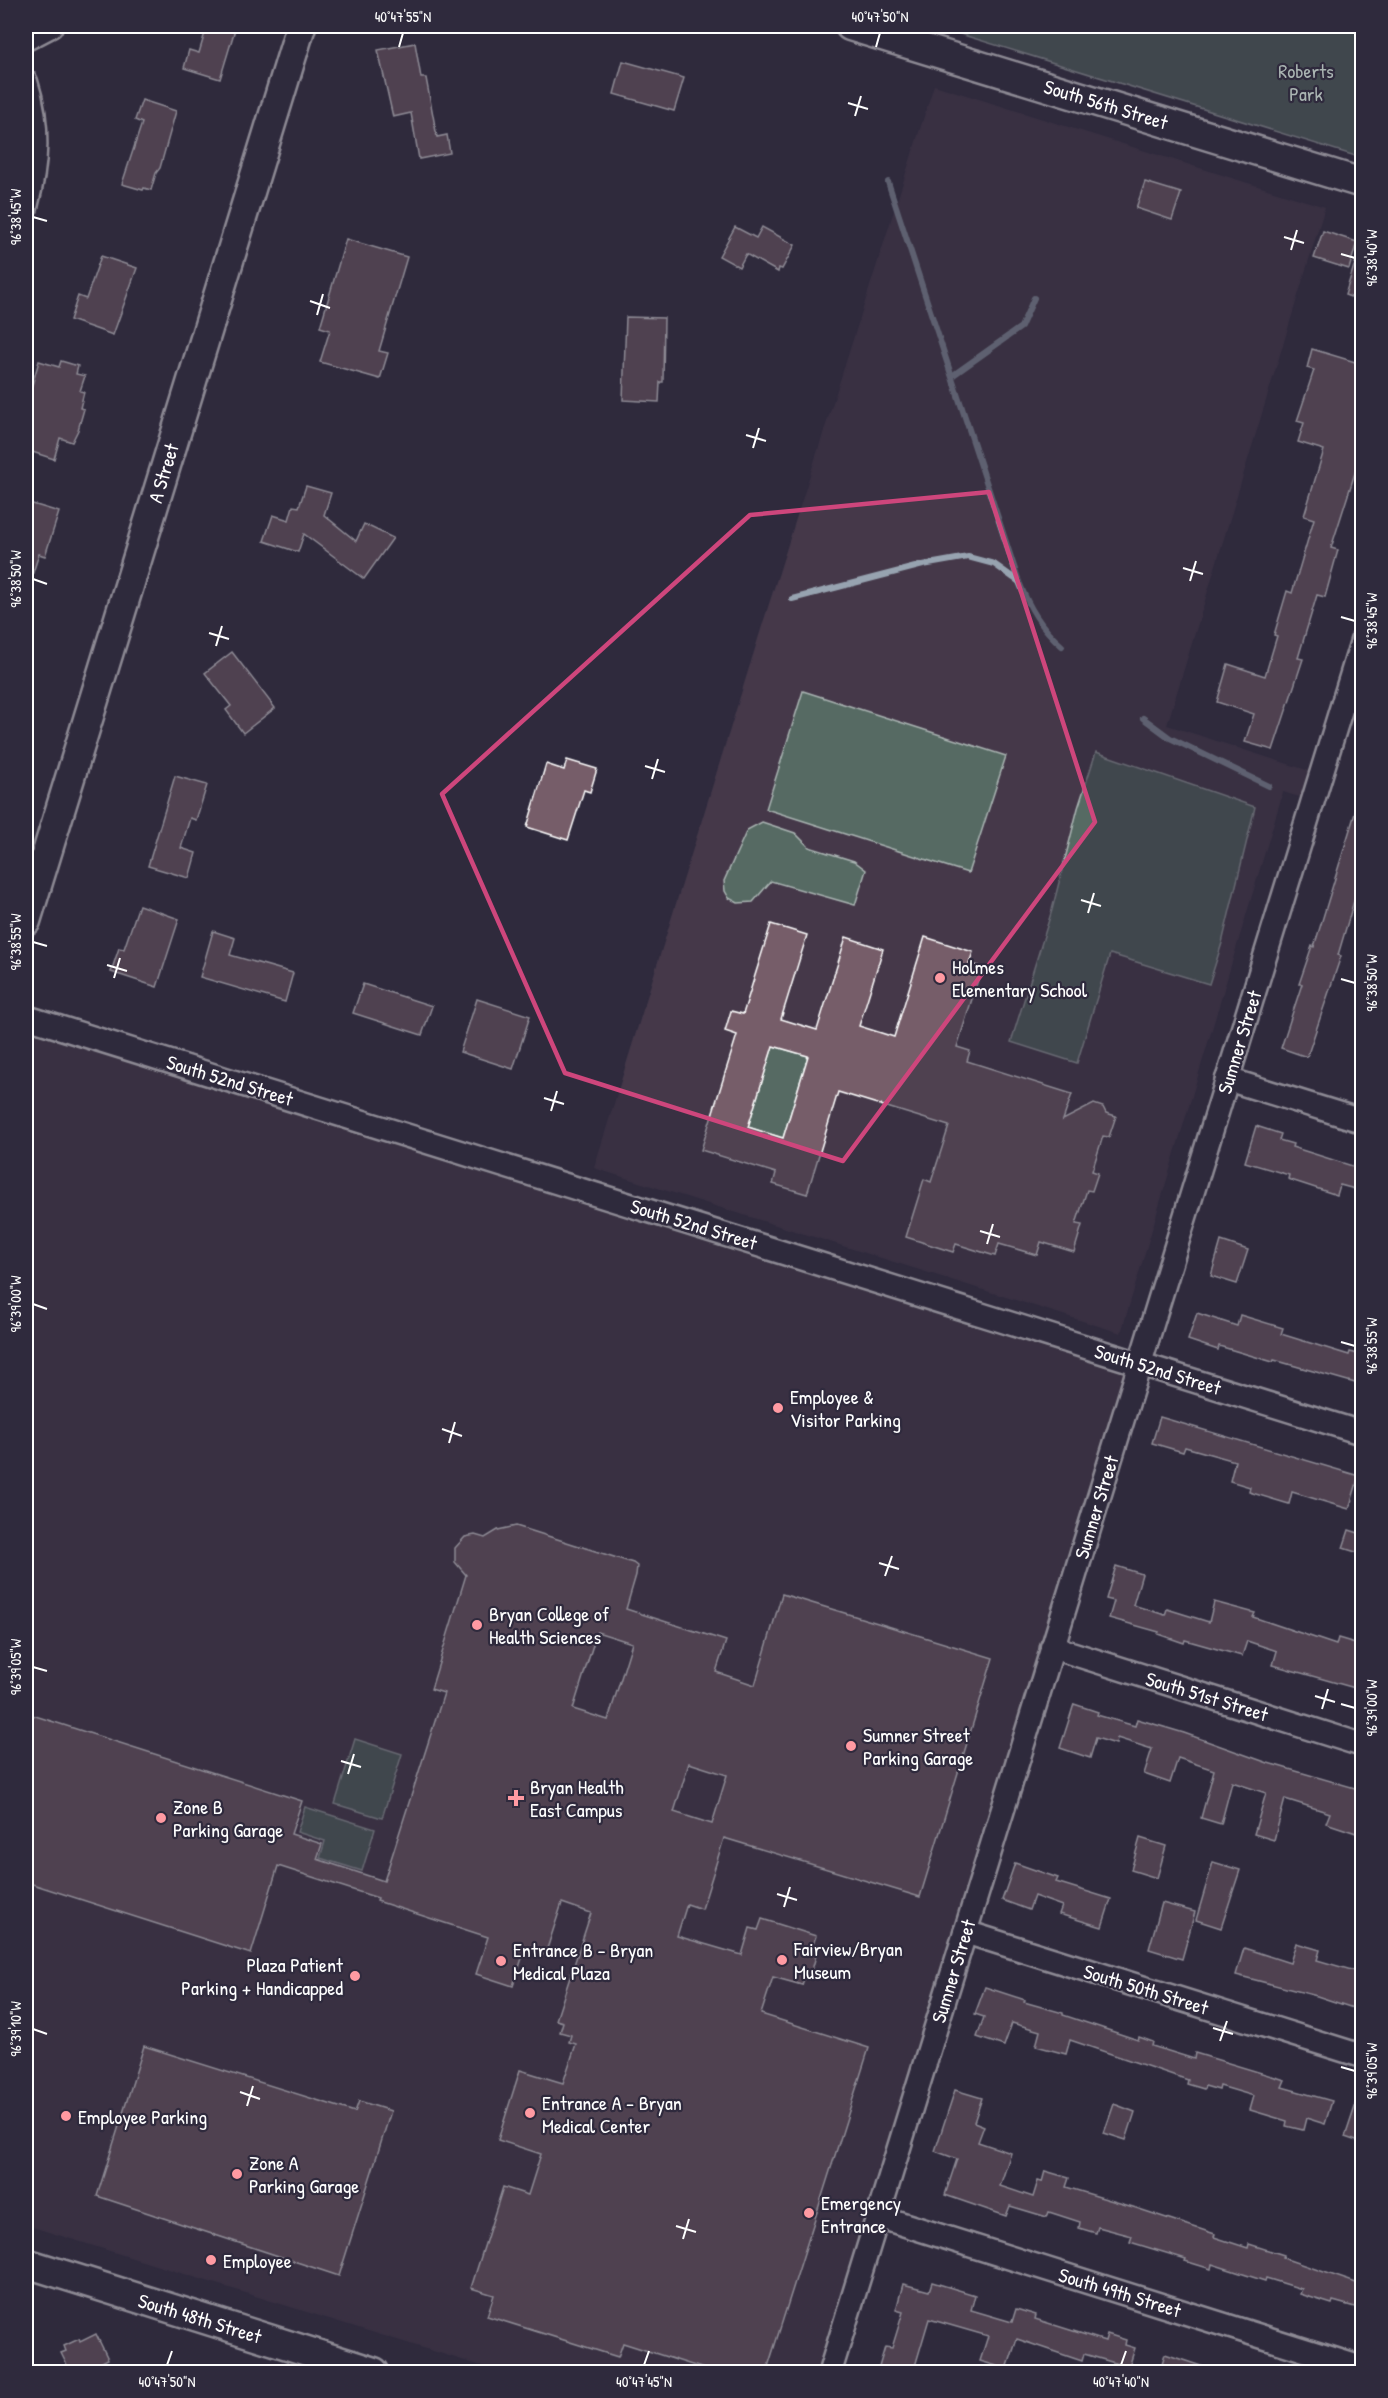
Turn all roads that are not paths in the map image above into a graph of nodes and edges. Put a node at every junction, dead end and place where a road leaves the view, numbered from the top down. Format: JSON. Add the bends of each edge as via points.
{"nodes":[{"id":1,"x":51,"y":26,"type":"edge"},
{"id":2,"x":301,"y":26,"type":"edge"},
{"id":3,"x":850,"y":26,"type":"edge"},
{"id":4,"x":26,"y":39,"type":"edge"},
{"id":5,"x":26,"y":82,"type":"edge"},
{"id":6,"x":1362,"y":183,"type":"edge"},
{"id":7,"x":26,"y":207,"type":"edge"},
{"id":8,"x":1362,"y":641,"type":"edge"},
{"id":9,"x":26,"y":921,"type":"edge"},
{"id":10,"x":26,"y":1017,"type":"edge"},
{"id":11,"x":1227,"y":1079,"type":"junction"},
{"id":12,"x":1362,"y":1121,"type":"edge"},
{"id":13,"x":1140,"y":1363,"type":"junction"},
{"id":14,"x":1362,"y":1433,"type":"edge"},
{"id":15,"x":1052,"y":1647,"type":"junction"},
{"id":16,"x":1362,"y":1745,"type":"edge"},
{"id":17,"x":965,"y":1932,"type":"junction"},
{"id":18,"x":1362,"y":2056,"type":"edge"},
{"id":19,"x":877,"y":2216,"type":"junction"},
{"id":20,"x":26,"y":2263,"type":"edge"},
{"id":21,"x":1362,"y":2368,"type":"edge"},
{"id":22,"x":375,"y":2373,"type":"edge"},
{"id":23,"x":830,"y":2373,"type":"edge"}],
"edges":[{"from":1,"to":4,"type":"street"},
{"from":2,"to":9,"type":"main road","name":"A Street"},
{"from":3,"to":6,"type":"main road","name":"South 56th Street"},
{"from":5,"to":7,"type":"street","via":[[35,119],[36,149]]},
{"from":8,"to":11,"type":"street","name":"Sumner Street"},
{"from":10,"to":13,"type":"street","name":"South 52nd Street"},
{"from":11,"to":12,"type":"street"},
{"from":11,"to":13,"type":"street","name":"Sumner Street"},
{"from":13,"to":14,"type":"street","name":"South 52nd Street"},
{"from":13,"to":15,"type":"street","name":"Sumner Street"},
{"from":15,"to":16,"type":"street","name":"South 51st Street"},
{"from":15,"to":17,"type":"street","name":"Sumner Street"},
{"from":17,"to":18,"type":"street","name":"South 50th Street"},
{"from":17,"to":19,"type":"street","name":"Sumner Street"},
{"from":19,"to":21,"type":"street","name":"South 49th Street"},
{"from":19,"to":23,"type":"street","name":"Sumner Street"},
{"from":20,"to":22,"type":"main road","name":"South 48th Street"}]}
